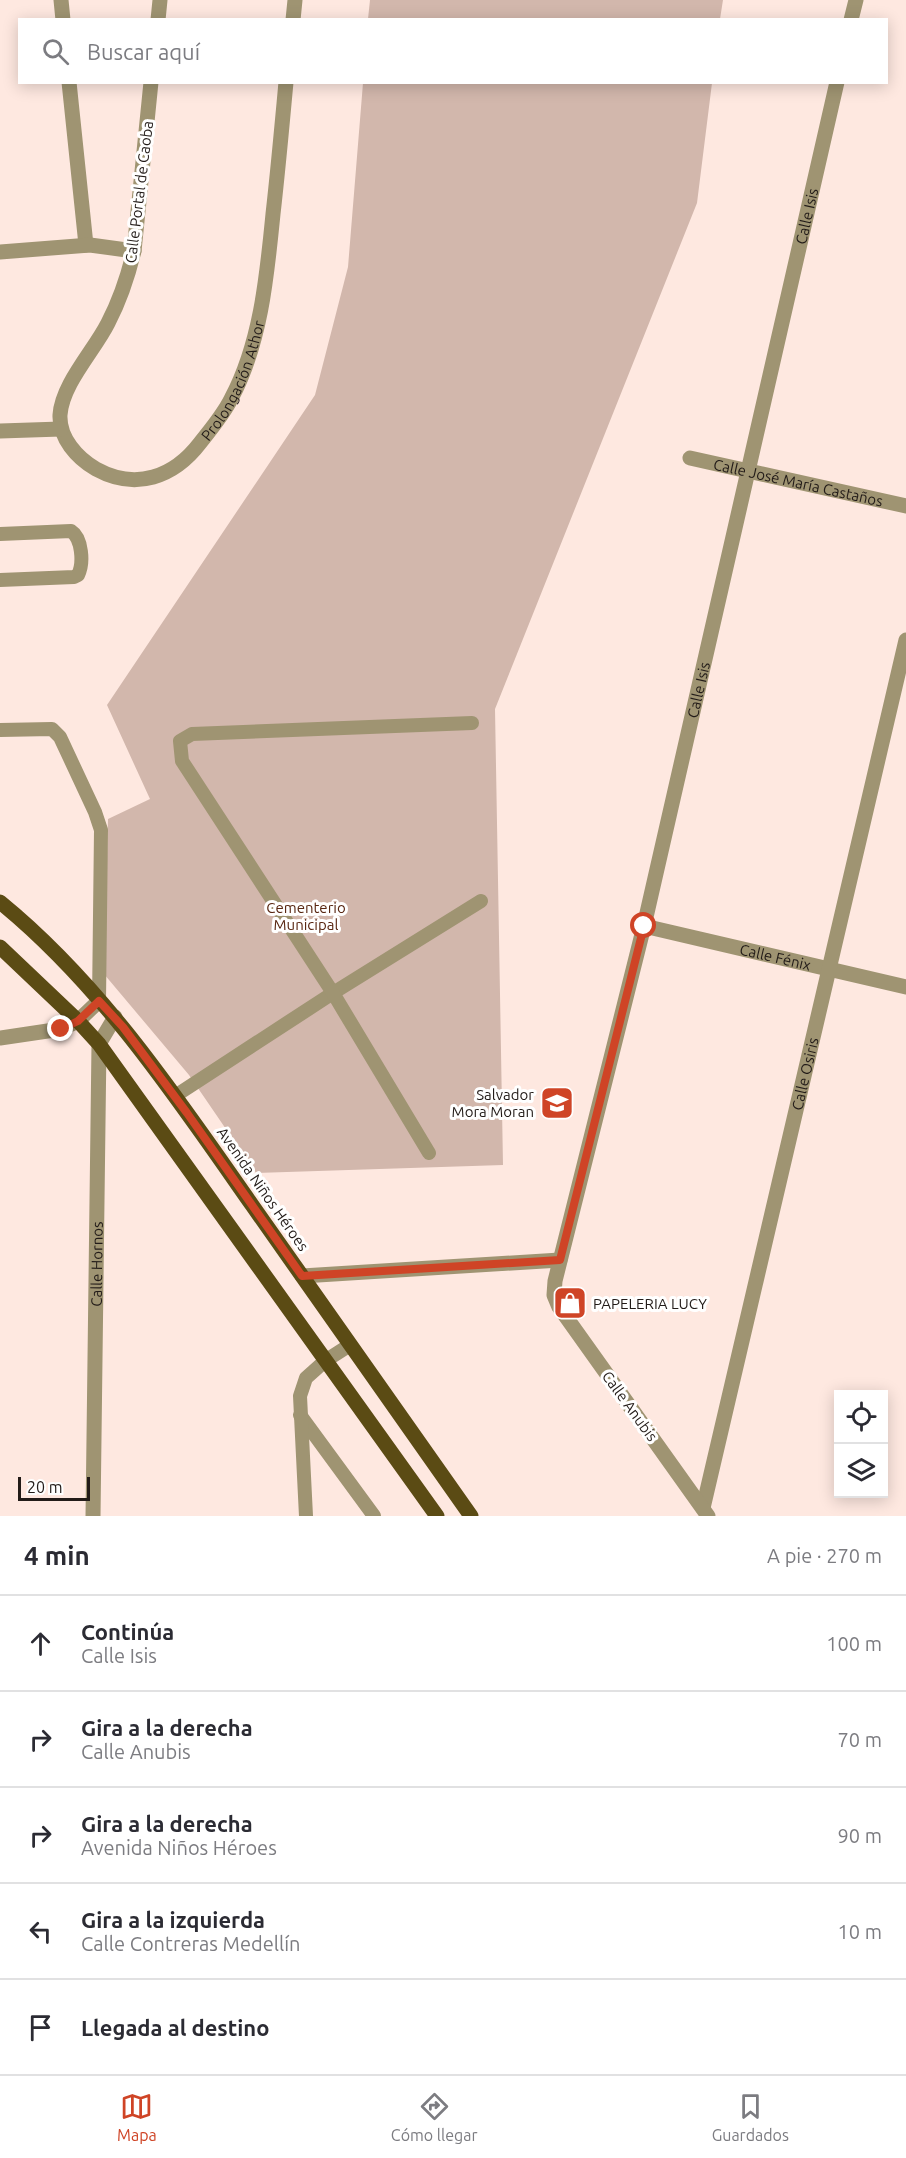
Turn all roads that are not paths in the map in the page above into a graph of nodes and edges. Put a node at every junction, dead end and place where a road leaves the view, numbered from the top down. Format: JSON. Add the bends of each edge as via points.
{"nodes":[{"id":1,"x":61,"y":0,"type":"edge"},
{"id":2,"x":160,"y":0,"type":"edge"},
{"id":3,"x":295,"y":0,"type":"edge"},
{"id":4,"x":855,"y":0,"type":"edge"},
{"id":5,"x":63,"y":18,"type":"edge"},
{"id":6,"x":158,"y":18,"type":"edge"},
{"id":7,"x":293,"y":18,"type":"edge"},
{"id":8,"x":851,"y":18,"type":"edge"},
{"id":9,"x":69,"y":84,"type":"edge"},
{"id":10,"x":151,"y":84,"type":"edge"},
{"id":11,"x":286,"y":84,"type":"edge"},
{"id":12,"x":837,"y":84,"type":"edge"},
{"id":13,"x":86,"y":245,"type":"junction"},
{"id":14,"x":134,"y":251,"type":"junction"},
{"id":15,"x":0,"y":252,"type":"edge"},
{"id":16,"x":61,"y":429,"type":"junction"},
{"id":17,"x":0,"y":431,"type":"edge"},
{"id":18,"x":690,"y":458,"type":"dead end"},
{"id":19,"x":747,"y":472,"type":"junction"},
{"id":20,"x":906,"y":506,"type":"edge"},
{"id":21,"x":0,"y":534,"type":"edge"},
{"id":22,"x":0,"y":580,"type":"edge"},
{"id":23,"x":906,"y":640,"type":"edge"},
{"id":24,"x":472,"y":723,"type":"dead end"},
{"id":25,"x":0,"y":730,"type":"edge"},
{"id":26,"x":481,"y":901,"type":"dead end"},
{"id":27,"x":2,"y":907,"type":"edge"},
{"id":28,"x":644,"y":926,"type":"junction"},
{"id":29,"x":0,"y":946,"type":"edge"},
{"id":30,"x":828,"y":969,"type":"junction"},
{"id":31,"x":906,"y":987,"type":"edge"},
{"id":32,"x":333,"y":993,"type":"junction"},
{"id":33,"x":99,"y":1001,"type":"junction"},
{"id":34,"x":115,"y":1017,"type":"junction"},
{"id":35,"x":78,"y":1021,"type":"junction"},
{"id":36,"x":0,"y":1038,"type":"edge"},
{"id":37,"x":99,"y":1044,"type":"junction"},
{"id":38,"x":175,"y":1096,"type":"junction"},
{"id":39,"x":429,"y":1152,"type":"dead end"},
{"id":40,"x":560,"y":1260,"type":"junction"},
{"id":41,"x":302,"y":1276,"type":"junction"},
{"id":42,"x":554,"y":1295,"type":"joint"},
{"id":43,"x":350,"y":1345,"type":"junction"},
{"id":44,"x":325,"y":1361,"type":"junction"},
{"id":45,"x":300,"y":1415,"type":"junction"},
{"id":46,"x":705,"y":1512,"type":"edge"},
{"id":47,"x":93,"y":1516,"type":"edge"},
{"id":48,"x":306,"y":1516,"type":"edge"},
{"id":49,"x":374,"y":1516,"type":"edge"},
{"id":50,"x":437,"y":1516,"type":"edge"},
{"id":51,"x":471,"y":1516,"type":"edge"}],
"edges":[{"from":1,"to":5,"type":"street"},
{"from":2,"to":6,"type":"street"},
{"from":3,"to":7,"type":"street"},
{"from":4,"to":8,"type":"street"},
{"from":9,"to":13,"type":"street"},
{"from":10,"to":14,"type":"street","name":"Calle Portal de Caoba"},
{"from":11,"to":16,"type":"street","name":"Prolongación Athor","via":[[267,275],[251,346],[222,414],[182,464],[148,478],[125,478],[98,470],[83,461]]},
{"from":12,"to":19,"type":"street","name":"Calle Isis"},
{"from":13,"to":14,"type":"street"},
{"from":13,"to":15,"type":"street"},
{"from":14,"to":16,"type":"street","name":"Calle Portal de Caoba","via":[[108,324],[65,393]]},
{"from":16,"to":17,"type":"street"},
{"from":18,"to":19,"type":"street","name":"Calle José María Castaños"},
{"from":19,"to":20,"type":"street","name":"Calle José María Castaños"},
{"from":19,"to":28,"type":"street","name":"Calle Isis"},
{"from":21,"to":22,"type":"lane","via":[[71,531],[79,540],[81,567],[74,577]]},
{"from":23,"to":30,"type":"street","name":"Calle Osiris"},
{"from":24,"to":32,"type":"lane","via":[[192,734],[180,741],[182,761]]},
{"from":25,"to":33,"type":"lane","via":[[52,729],[60,737],[95,812],[100,830]]},
{"from":26,"to":32,"type":"lane"},
{"from":27,"to":33,"type":"main road","name":"Avenida Niños Héroes","via":[[21,920]]},
{"from":28,"to":30,"type":"street","name":"Calle Fénix"},
{"from":28,"to":40,"type":"street","name":"Calle Isis"},
{"from":29,"to":35,"type":"main road"},
{"from":30,"to":31,"type":"street","name":"Calle Fénix"},
{"from":30,"to":46,"type":"street","name":"Calle Osiris"},
{"from":32,"to":38,"type":"lane"},
{"from":32,"to":39,"type":"lane"},
{"from":33,"to":34,"type":"main road","name":"Avenida Niños Héroes"},
{"from":33,"to":35,"type":"street"},
{"from":34,"to":37,"type":"street","name":"Calle Hornos"},
{"from":34,"to":38,"type":"main road","name":"Avenida Niños Héroes"},
{"from":35,"to":36,"type":"street","via":[[61,1029]]},
{"from":35,"to":37,"type":"main road"},
{"from":37,"to":44,"type":"main road"},
{"from":37,"to":47,"type":"street","name":"Calle Hornos"},
{"from":38,"to":41,"type":"main road","name":"Avenida Niños Héroes"},
{"from":40,"to":41,"type":"street"},
{"from":40,"to":42,"type":"street","name":"Calle Isis"},
{"from":41,"to":43,"type":"main road","name":"Avenida Niños Héroes"},
{"from":42,"to":46,"type":"street","name":"Calle Anubis"},
{"from":43,"to":44,"type":"lane"},
{"from":43,"to":51,"type":"main road","name":"Avenida Niños Héroes"},
{"from":44,"to":45,"type":"lane","via":[[306,1378],[300,1396]]},
{"from":44,"to":50,"type":"main road"},
{"from":45,"to":48,"type":"lane"},
{"from":45,"to":49,"type":"lane"}]}
